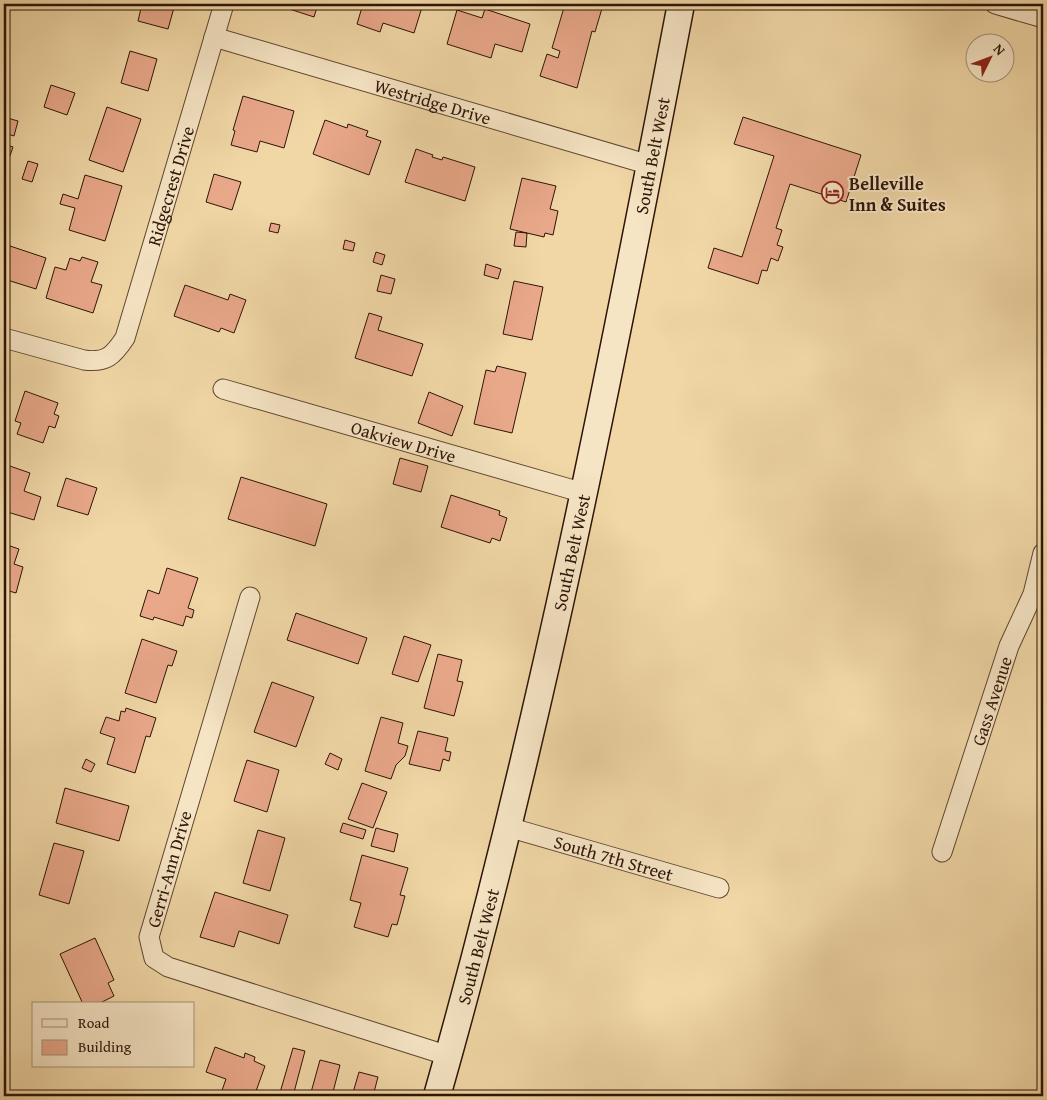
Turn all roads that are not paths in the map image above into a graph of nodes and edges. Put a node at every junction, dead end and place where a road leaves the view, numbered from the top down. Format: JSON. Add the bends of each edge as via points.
{"nodes":[{"id":1,"x":224,"y":4,"type":"edge"},
{"id":2,"x":681,"y":4,"type":"edge"},
{"id":3,"x":995,"y":4,"type":"edge"},
{"id":4,"x":1043,"y":18,"type":"edge"},
{"id":5,"x":214,"y":37,"type":"junction"},
{"id":6,"x":650,"y":165,"type":"junction"},
{"id":7,"x":4,"y":338,"type":"edge"},
{"id":8,"x":223,"y":389,"type":"dead end"},
{"id":9,"x":584,"y":493,"type":"junction"},
{"id":10,"x":1043,"y":553,"type":"edge"},
{"id":11,"x":1038,"y":596,"type":"edge"},
{"id":12,"x":250,"y":597,"type":"dead end"},
{"id":13,"x":508,"y":828,"type":"junction"},
{"id":14,"x":942,"y":852,"type":"dead end"},
{"id":15,"x":720,"y":888,"type":"dead end"},
{"id":16,"x":449,"y":1056,"type":"junction"},
{"id":17,"x":437,"y":1096,"type":"edge"}],
"edges":[{"from":1,"to":5,"type":"street","name":"Ridgecrest Drive"},
{"from":2,"to":6,"type":"main road","name":"South Belt West"},
{"from":3,"to":4,"type":"street"},
{"from":5,"to":6,"type":"street","name":"Westridge Drive"},
{"from":5,"to":7,"type":"street","name":"Ridgecrest Drive","via":[[125,338],[117,351],[105,359],[84,360]]},
{"from":6,"to":9,"type":"main road","name":"South Belt West"},
{"from":8,"to":9,"type":"street","name":"Oakview Drive"},
{"from":9,"to":13,"type":"main road","name":"South Belt West"},
{"from":10,"to":11,"type":"street","name":"Gass Avenue"},
{"from":11,"to":14,"type":"street","name":"Gass Avenue","via":[[1009,646]]},
{"from":12,"to":16,"type":"street","name":"Gerri-Ann Drive","via":[[149,937],[154,958],[168,967]]},
{"from":13,"to":15,"type":"street","name":"South 7th Street"},
{"from":13,"to":16,"type":"main road","name":"South Belt West"},
{"from":16,"to":17,"type":"main road","name":"South Belt West"}]}
